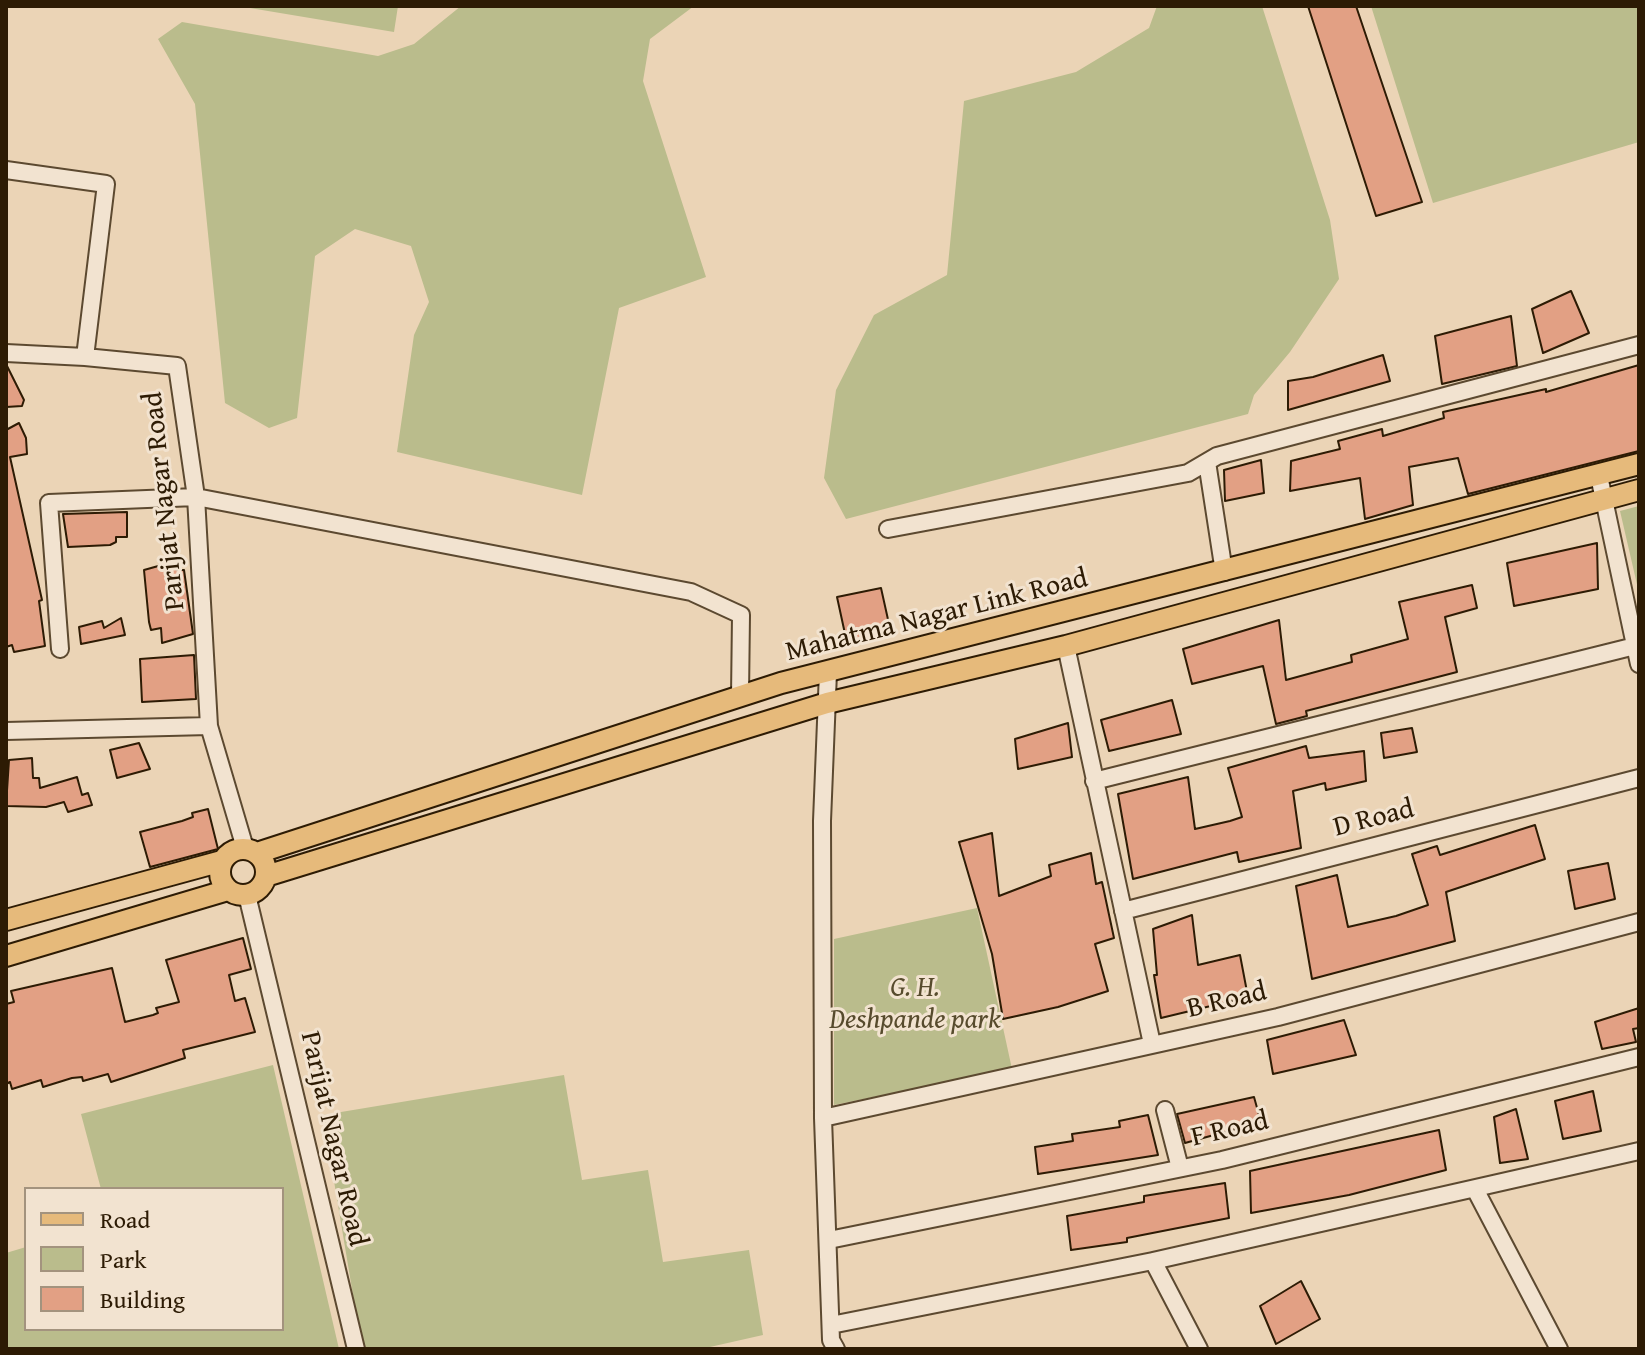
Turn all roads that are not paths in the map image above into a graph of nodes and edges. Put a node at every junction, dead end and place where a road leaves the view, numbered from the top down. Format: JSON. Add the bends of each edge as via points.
{"nodes":[{"id":1,"x":6,"y":170,"type":"edge"},
{"id":2,"x":1639,"y":345,"type":"edge"},
{"id":3,"x":6,"y":353,"type":"edge"},
{"id":4,"x":85,"y":357,"type":"junction"},
{"id":5,"x":1207,"y":462,"type":"junction"},
{"id":6,"x":1639,"y":464,"type":"edge"},
{"id":7,"x":1599,"y":476,"type":"junction"},
{"id":8,"x":1639,"y":490,"type":"edge"},
{"id":9,"x":196,"y":497,"type":"junction"},
{"id":10,"x":1604,"y":499,"type":"junction"},
{"id":11,"x":888,"y":529,"type":"dead end"},
{"id":12,"x":1224,"y":572,"type":"junction"},
{"id":13,"x":1066,"y":646,"type":"junction"},
{"id":14,"x":1635,"y":646,"type":"junction"},
{"id":15,"x":60,"y":649,"type":"dead end"},
{"id":16,"x":1639,"y":664,"type":"edge"},
{"id":17,"x":828,"y":672,"type":"junction"},
{"id":18,"x":740,"y":696,"type":"junction"},
{"id":19,"x":827,"y":703,"type":"junction"},
{"id":20,"x":209,"y":726,"type":"junction"},
{"id":21,"x":6,"y":731,"type":"edge"},
{"id":22,"x":1639,"y":778,"type":"edge"},
{"id":23,"x":1094,"y":781,"type":"junction"},
{"id":24,"x":251,"y":850,"type":"junction"},
{"id":25,"x":222,"y":861,"type":"junction"},
{"id":26,"x":266,"y":876,"type":"junction"},
{"id":27,"x":237,"y":893,"type":"junction"},
{"id":28,"x":1123,"y":911,"type":"junction"},
{"id":29,"x":6,"y":920,"type":"edge"},
{"id":30,"x":1639,"y":922,"type":"edge"},
{"id":31,"x":6,"y":956,"type":"edge"},
{"id":32,"x":1152,"y":1044,"type":"junction"},
{"id":33,"x":1639,"y":1057,"type":"edge"},
{"id":34,"x":1165,"y":1110,"type":"dead end"},
{"id":35,"x":823,"y":1118,"type":"junction"},
{"id":36,"x":1639,"y":1151,"type":"edge"},
{"id":37,"x":1180,"y":1168,"type":"junction"},
{"id":38,"x":1476,"y":1191,"type":"junction"},
{"id":39,"x":829,"y":1240,"type":"junction"},
{"id":40,"x":1153,"y":1261,"type":"junction"},
{"id":41,"x":831,"y":1325,"type":"junction"},
{"id":42,"x":356,"y":1349,"type":"edge"},
{"id":43,"x":836,"y":1349,"type":"edge"},
{"id":44,"x":1199,"y":1349,"type":"edge"},
{"id":45,"x":1559,"y":1349,"type":"edge"}],
"edges":[{"from":1,"to":4,"type":"street","via":[[106,184]]},
{"from":2,"to":5,"type":"street"},
{"from":3,"to":4,"type":"street"},
{"from":4,"to":9,"type":"street","name":"Parijat Nagar Road","via":[[177,366]]},
{"from":5,"to":11,"type":"street","via":[[1188,473]]},
{"from":5,"to":12,"type":"street"},
{"from":6,"to":7,"type":"main road","name":"Mahatma Nagar Link Road"},
{"from":7,"to":10,"type":"street"},
{"from":7,"to":12,"type":"main road","name":"Mahatma Nagar Link Road"},
{"from":8,"to":10,"type":"main road","name":"Mahatma Nagar Link Road"},
{"from":9,"to":15,"type":"street","via":[[49,503]]},
{"from":9,"to":18,"type":"street","via":[[691,592],[741,615]]},
{"from":9,"to":20,"type":"street","name":"Parijat Nagar Road"},
{"from":10,"to":13,"type":"main road","name":"Mahatma Nagar Link Road"},
{"from":10,"to":14,"type":"street"},
{"from":12,"to":17,"type":"main road","name":"Mahatma Nagar Link Road"},
{"from":13,"to":19,"type":"main road","name":"Mahatma Nagar Link Road"},
{"from":13,"to":23,"type":"street"},
{"from":14,"to":16,"type":"street"},
{"from":14,"to":23,"type":"street"},
{"from":17,"to":18,"type":"main road","name":"Mahatma Nagar Link Road"},
{"from":17,"to":19,"type":"street"},
{"from":18,"to":24,"type":"main road","name":"Mahatma Nagar Link Road"},
{"from":19,"to":26,"type":"main road","name":"Mahatma Nagar Link Road"},
{"from":19,"to":35,"type":"street"},
{"from":20,"to":21,"type":"street"},
{"from":20,"to":24,"type":"street","name":"Parijat Nagar Road"},
{"from":22,"to":28,"type":"street","name":"D Road"},
{"from":23,"to":28,"type":"street"},
{"from":24,"to":25,"type":"main road","via":[[231,851]]},
{"from":24,"to":26,"type":"main road","via":[[264,863]]},
{"from":25,"to":27,"type":"main road","via":[[220,877]]},
{"from":25,"to":29,"type":"main road"},
{"from":26,"to":27,"type":"main road","via":[[259,889]]},
{"from":27,"to":31,"type":"main road"},
{"from":27,"to":42,"type":"street","name":"Parijat Nagar Road"},
{"from":28,"to":32,"type":"street"},
{"from":30,"to":32,"type":"street","name":"B Road","via":[[1278,1017]]},
{"from":32,"to":35,"type":"street","name":"B Road"},
{"from":33,"to":37,"type":"street","name":"F Road"},
{"from":34,"to":37,"type":"street"},
{"from":35,"to":39,"type":"street"},
{"from":36,"to":38,"type":"street"},
{"from":37,"to":39,"type":"street","name":"F Road"},
{"from":38,"to":40,"type":"street"},
{"from":38,"to":45,"type":"street"},
{"from":39,"to":41,"type":"street"},
{"from":40,"to":41,"type":"street"},
{"from":40,"to":44,"type":"street"},
{"from":41,"to":43,"type":"street"}]}
